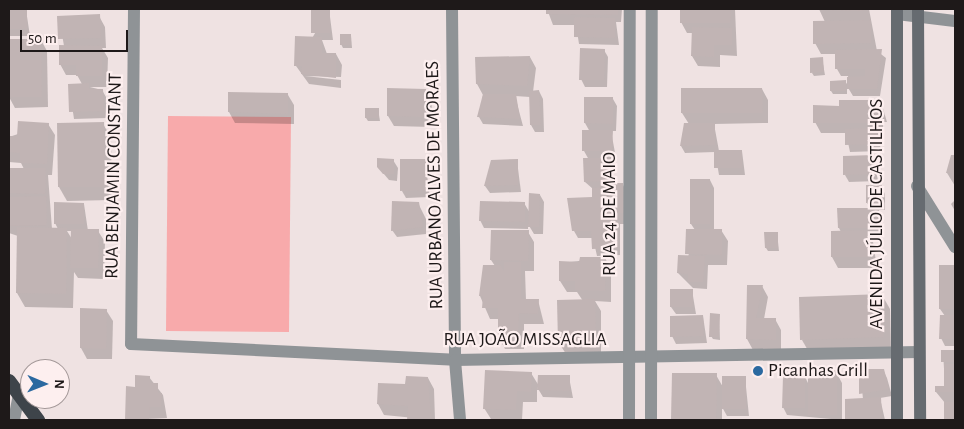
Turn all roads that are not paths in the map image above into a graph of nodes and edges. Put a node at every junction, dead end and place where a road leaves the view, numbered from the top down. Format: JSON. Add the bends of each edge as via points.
{"nodes":[{"id":1,"x":134,"y":9,"type":"edge"},
{"id":2,"x":452,"y":9,"type":"edge"},
{"id":3,"x":630,"y":9,"type":"edge"},
{"id":4,"x":652,"y":9,"type":"edge"},
{"id":5,"x":897,"y":11,"type":"edge"},
{"id":6,"x":918,"y":12,"type":"edge"},
{"id":7,"x":955,"y":21,"type":"edge"},
{"id":8,"x":917,"y":186,"type":"junction"},
{"id":9,"x":955,"y":247,"type":"edge"},
{"id":10,"x":131,"y":344,"type":"joint"},
{"id":11,"x":919,"y":352,"type":"junction"},
{"id":12,"x":895,"y":354,"type":"junction"},
{"id":13,"x":628,"y":359,"type":"junction"},
{"id":14,"x":650,"y":359,"type":"junction"},
{"id":15,"x":455,"y":360,"type":"junction"},
{"id":16,"x":9,"y":381,"type":"edge"},
{"id":17,"x":19,"y":395,"type":"junction"},
{"id":18,"x":14,"y":420,"type":"edge"},
{"id":19,"x":38,"y":420,"type":"edge"},
{"id":20,"x":460,"y":420,"type":"edge"},
{"id":21,"x":629,"y":420,"type":"edge"},
{"id":22,"x":651,"y":420,"type":"edge"},
{"id":23,"x":897,"y":420,"type":"edge"},
{"id":24,"x":920,"y":420,"type":"edge"}],
"edges":[{"from":1,"to":10,"type":"street","name":"RUA BENJAMIN CONSTANT"},
{"from":2,"to":15,"type":"street","name":"RUA URBANO ALVES DE MORAES"},
{"from":3,"to":13,"type":"street","name":"RUA 24 DE MAIO"},
{"from":4,"to":14,"type":"street"},
{"from":5,"to":6,"type":"street"},
{"from":5,"to":12,"type":"main road","name":"AVENIDA JÚLIO DE CASTILHOS"},
{"from":6,"to":7,"type":"street"},
{"from":6,"to":8,"type":"main road"},
{"from":8,"to":9,"type":"street"},
{"from":8,"to":11,"type":"main road"},
{"from":10,"to":15,"type":"street","name":"RUA JOÃO MISSAGLIA"},
{"from":11,"to":12,"type":"street","name":"RUA JOÃO MISSAGLIA"},
{"from":11,"to":24,"type":"main road"},
{"from":12,"to":14,"type":"street","name":"RUA JOÃO MISSAGLIA"},
{"from":12,"to":23,"type":"main road","name":"AVENIDA JÚLIO DE CASTILHOS"},
{"from":13,"to":14,"type":"street","name":"RUA JOÃO MISSAGLIA"},
{"from":13,"to":15,"type":"street","name":"RUA JOÃO MISSAGLIA"},
{"from":13,"to":21,"type":"street","name":"RUA 24 DE MAIO"},
{"from":14,"to":22,"type":"street"},
{"from":15,"to":20,"type":"street","name":"RUA URBANO ALVES DE MORAES"},
{"from":16,"to":17,"type":"highway"},
{"from":17,"to":18,"type":"street"},
{"from":17,"to":19,"type":"highway"}]}
